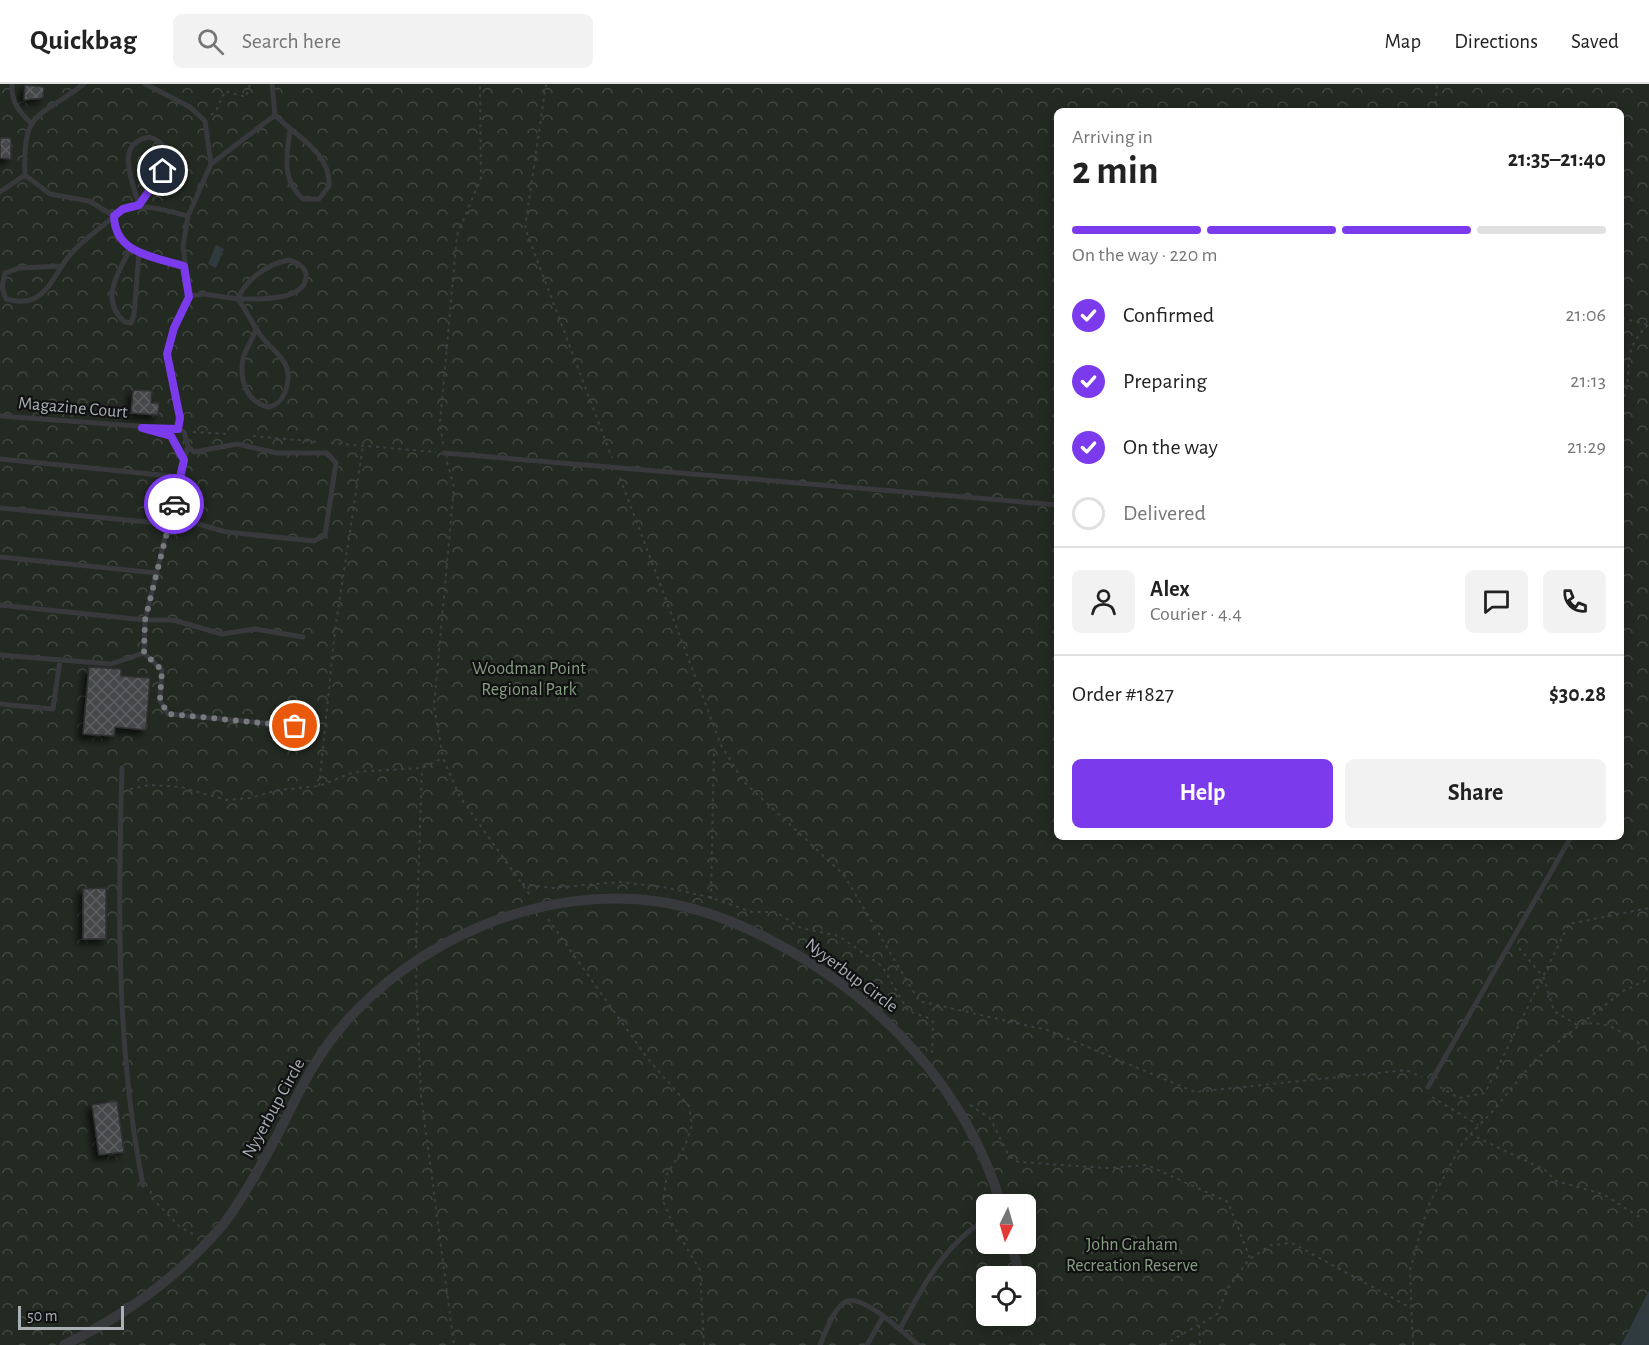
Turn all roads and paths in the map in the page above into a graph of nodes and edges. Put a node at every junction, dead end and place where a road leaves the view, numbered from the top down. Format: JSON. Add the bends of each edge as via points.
{"nodes":[{"id":1,"x":12,"y":84,"type":"edge"},
{"id":2,"x":84,"y":84,"type":"edge"},
{"id":3,"x":145,"y":84,"type":"edge"},
{"id":4,"x":250,"y":84,"type":"edge"},
{"id":5,"x":272,"y":84,"type":"edge"},
{"id":6,"x":480,"y":84,"type":"edge"},
{"id":7,"x":546,"y":84,"type":"edge"},
{"id":8,"x":1437,"y":84,"type":"edge"},
{"id":9,"x":1435,"y":108,"type":"edge"},
{"id":10,"x":275,"y":115,"type":"junction"},
{"id":11,"x":205,"y":121,"type":"junction"},
{"id":12,"x":32,"y":124,"type":"junction"},
{"id":13,"x":290,"y":131,"type":"junction"},
{"id":14,"x":211,"y":164,"type":"junction"},
{"id":15,"x":26,"y":175,"type":"junction"},
{"id":16,"x":0,"y":192,"type":"edge"},
{"id":17,"x":139,"y":205,"type":"junction"},
{"id":18,"x":114,"y":216,"type":"junction"},
{"id":19,"x":188,"y":216,"type":"junction"},
{"id":20,"x":131,"y":248,"type":"junction"},
{"id":21,"x":140,"y":252,"type":"junction"},
{"id":22,"x":62,"y":266,"type":"junction"},
{"id":23,"x":184,"y":266,"type":"junction"},
{"id":24,"x":189,"y":297,"type":"junction"},
{"id":25,"x":238,"y":299,"type":"junction"},
{"id":26,"x":1624,"y":318,"type":"edge"},
{"id":27,"x":1648,"y":324,"type":"edge"},
{"id":28,"x":255,"y":327,"type":"junction"},
{"id":29,"x":1624,"y":397,"type":"edge"},
{"id":30,"x":0,"y":416,"type":"edge"},
{"id":31,"x":142,"y":428,"type":"junction"},
{"id":32,"x":178,"y":429,"type":"junction"},
{"id":33,"x":184,"y":432,"type":"junction"},
{"id":34,"x":237,"y":435,"type":"dead end"},
{"id":35,"x":248,"y":436,"type":"dead end"},
{"id":36,"x":188,"y":446,"type":"junction"},
{"id":37,"x":363,"y":446,"type":"junction"},
{"id":38,"x":194,"y":452,"type":"junction"},
{"id":39,"x":444,"y":453,"type":"junction"},
{"id":40,"x":0,"y":459,"type":"edge"},
{"id":41,"x":184,"y":460,"type":"junction"},
{"id":42,"x":616,"y":470,"type":"junction"},
{"id":43,"x":181,"y":477,"type":"junction"},
{"id":44,"x":1054,"y":505,"type":"edge"},
{"id":45,"x":0,"y":508,"type":"edge"},
{"id":46,"x":171,"y":516,"type":"junction"},
{"id":47,"x":169,"y":524,"type":"junction"},
{"id":48,"x":0,"y":556,"type":"edge"},
{"id":49,"x":157,"y":573,"type":"junction"},
{"id":50,"x":0,"y":605,"type":"edge"},
{"id":51,"x":145,"y":620,"type":"junction"},
{"id":52,"x":303,"y":637,"type":"dead end"},
{"id":53,"x":144,"y":653,"type":"junction"},
{"id":54,"x":0,"y":654,"type":"edge"},
{"id":55,"x":60,"y":660,"type":"junction"},
{"id":56,"x":0,"y":704,"type":"edge"},
{"id":57,"x":295,"y":726,"type":"dead end"},
{"id":58,"x":714,"y":748,"type":"dead end"},
{"id":59,"x":442,"y":758,"type":"dead end"},
{"id":60,"x":122,"y":768,"type":"dead end"},
{"id":61,"x":422,"y":768,"type":"junction"},
{"id":62,"x":319,"y":786,"type":"junction"},
{"id":63,"x":122,"y":791,"type":"junction"},
{"id":64,"x":1569,"y":840,"type":"edge"},
{"id":65,"x":1649,"y":908,"type":"edge"},
{"id":66,"x":707,"y":913,"type":"junction"},
{"id":67,"x":1511,"y":939,"type":"junction"},
{"id":68,"x":415,"y":960,"type":"junction"},
{"id":69,"x":1544,"y":978,"type":"junction"},
{"id":70,"x":1649,"y":979,"type":"edge"},
{"id":71,"x":1577,"y":1025,"type":"junction"},
{"id":72,"x":1649,"y":1049,"type":"edge"},
{"id":73,"x":1430,"y":1085,"type":"junction"},
{"id":74,"x":1478,"y":1125,"type":"junction"},
{"id":75,"x":1470,"y":1134,"type":"junction"},
{"id":76,"x":143,"y":1185,"type":"joint"},
{"id":77,"x":998,"y":1194,"type":"edge"},
{"id":78,"x":1641,"y":1218,"type":"dead end"},
{"id":79,"x":976,"y":1225,"type":"edge"},
{"id":80,"x":195,"y":1235,"type":"dead end"},
{"id":81,"x":1250,"y":1258,"type":"dead end"},
{"id":82,"x":1411,"y":1308,"type":"junction"},
{"id":83,"x":884,"y":1317,"type":"junction"},
{"id":84,"x":1199,"y":1325,"type":"dead end"},
{"id":85,"x":900,"y":1329,"type":"junction"},
{"id":86,"x":914,"y":1344,"type":"edge"},
{"id":87,"x":64,"y":1345,"type":"edge"},
{"id":88,"x":454,"y":1345,"type":"edge"},
{"id":89,"x":819,"y":1345,"type":"edge"},
{"id":90,"x":867,"y":1345,"type":"edge"},
{"id":91,"x":1164,"y":1345,"type":"edge"},
{"id":92,"x":1413,"y":1345,"type":"edge"}],
"edges":[{"from":1,"to":12,"type":"lane","via":[[11,97]]},
{"from":2,"to":12,"type":"lane","via":[[35,116]]},
{"from":3,"to":11,"type":"lane","via":[[190,107]]},
{"from":4,"to":11,"type":"path","via":[[246,97],[225,92],[216,111]]},
{"from":5,"to":10,"type":"lane"},
{"from":6,"to":39,"type":"path","via":[[481,178],[457,235],[440,423]]},
{"from":7,"to":42,"type":"path","via":[[525,228]]},
{"from":8,"to":9,"type":"path"},
{"from":10,"to":13,"type":"lane"},
{"from":10,"to":14,"type":"lane"},
{"from":11,"to":14,"type":"lane"},
{"from":12,"to":15,"type":"lane","via":[[24,144]]},
{"from":13,"to":13,"type":"lane","via":[[327,164],[329,186],[320,200],[303,199],[291,184],[286,153]]},
{"from":14,"to":19,"type":"lane"},
{"from":15,"to":16,"type":"lane"},
{"from":15,"to":18,"type":"lane","via":[[50,194],[89,201]]},
{"from":17,"to":17,"type":"lane","via":[[163,171],[162,147],[150,137],[132,144],[127,165]]},
{"from":17,"to":18,"type":"lane"},
{"from":17,"to":19,"type":"lane"},
{"from":18,"to":20,"type":"lane","via":[[117,237]]},
{"from":18,"to":22,"type":"lane"},
{"from":19,"to":23,"type":"lane"},
{"from":20,"to":21,"type":"lane"},
{"from":20,"to":21,"type":"lane","via":[[111,290],[113,305],[125,322],[131,322],[134,315]]},
{"from":21,"to":23,"type":"lane"},
{"from":22,"to":22,"type":"lane","via":[[38,297],[20,302],[6,299],[2,287],[5,273],[19,267]]},
{"from":23,"to":24,"type":"lane"},
{"from":24,"to":25,"type":"lane","via":[[204,294]]},
{"from":24,"to":32,"type":"lane","via":[[167,354],[180,418]]},
{"from":25,"to":25,"type":"lane","via":[[293,294],[306,280],[305,271],[298,263],[276,262],[248,282]]},
{"from":25,"to":28,"type":"lane"},
{"from":26,"to":27,"type":"path"},
{"from":27,"to":29,"type":"path","via":[[1627,359],[1629,381]]},
{"from":28,"to":28,"type":"lane","via":[[288,368],[282,399],[269,407],[251,399],[242,374],[243,358]]},
{"from":30,"to":31,"type":"lane","name":"Magazine Court"},
{"from":31,"to":32,"type":"lane"},
{"from":31,"to":41,"type":"lane","via":[[171,436]]},
{"from":32,"to":33,"type":"lane"},
{"from":33,"to":34,"type":"path"},
{"from":33,"to":36,"type":"lane"},
{"from":35,"to":37,"type":"path"},
{"from":36,"to":38,"type":"lane"},
{"from":36,"to":41,"type":"lane"},
{"from":37,"to":39,"type":"path"},
{"from":37,"to":62,"type":"path","via":[[335,630]]},
{"from":38,"to":41,"type":"lane"},
{"from":38,"to":46,"type":"lane","via":[[237,444],[277,453],[327,453],[336,463],[325,535],[314,541],[226,532]]},
{"from":39,"to":42,"type":"lane"},
{"from":40,"to":43,"type":"lane"},
{"from":41,"to":43,"type":"lane"},
{"from":42,"to":44,"type":"lane"},
{"from":42,"to":73,"type":"path","via":[[721,745],[742,781],[844,875],[920,1001],[1047,1030],[1196,1092],[1406,1070]]},
{"from":43,"to":46,"type":"lane"},
{"from":45,"to":47,"type":"lane"},
{"from":46,"to":47,"type":"lane"},
{"from":47,"to":49,"type":"lane"},
{"from":48,"to":49,"type":"lane"},
{"from":49,"to":51,"type":"lane"},
{"from":50,"to":51,"type":"lane"},
{"from":51,"to":52,"type":"lane","via":[[173,621],[222,634],[255,629]]},
{"from":51,"to":53,"type":"lane"},
{"from":53,"to":55,"type":"lane","via":[[111,664]]},
{"from":53,"to":57,"type":"lane","via":[[162,670],[160,700],[168,714]]},
{"from":54,"to":55,"type":"lane"},
{"from":55,"to":56,"type":"lane","via":[[53,709]]},
{"from":58,"to":66,"type":"path","via":[[711,898]]},
{"from":59,"to":61,"type":"path"},
{"from":60,"to":63,"type":"lane"},
{"from":61,"to":62,"type":"path","via":[[354,772]]},
{"from":61,"to":68,"type":"path"},
{"from":62,"to":63,"type":"path","via":[[226,800],[181,788],[150,786]]},
{"from":63,"to":76,"type":"lane","via":[[118,896],[125,1062]]},
{"from":64,"to":67,"type":"lane"},
{"from":65,"to":69,"type":"path","via":[[1569,924]]},
{"from":66,"to":68,"type":"street","name":"Nyyerbup Circle","via":[[660,902],[590,898],[538,906],[464,934]]},
{"from":66,"to":77,"type":"street","name":"Nyyerbup Circle","via":[[750,929],[808,959],[897,1030],[968,1125]]},
{"from":67,"to":69,"type":"path"},
{"from":67,"to":73,"type":"lane"},
{"from":68,"to":87,"type":"street","name":"Nyyerbup Circle","via":[[365,1000],[336,1033],[300,1086],[263,1162],[221,1227],[157,1288],[104,1326]]},
{"from":68,"to":88,"type":"path","via":[[421,1095]]},
{"from":69,"to":71,"type":"path","via":[[1554,1011]]},
{"from":69,"to":73,"type":"path","via":[[1485,1093],[1459,1098]]},
{"from":70,"to":71,"type":"path","via":[[1623,991]]},
{"from":71,"to":72,"type":"path","via":[[1595,1021]]},
{"from":71,"to":74,"type":"path","via":[[1534,1061]]},
{"from":73,"to":74,"type":"path","via":[[1425,1092]]},
{"from":74,"to":75,"type":"path"},
{"from":75,"to":78,"type":"path","via":[[1545,1170],[1556,1181],[1603,1194]]},
{"from":75,"to":82,"type":"path","via":[[1428,1206],[1410,1270]]},
{"from":76,"to":80,"type":"path","via":[[151,1188],[150,1196],[180,1227]]},
{"from":79,"to":85,"type":"lane","via":[[954,1245],[922,1287]]},
{"from":81,"to":82,"type":"path","via":[[1270,1245],[1292,1243]]},
{"from":82,"to":92,"type":"path"},
{"from":83,"to":85,"type":"lane"},
{"from":83,"to":89,"type":"lane","via":[[858,1301],[847,1301],[840,1306]]},
{"from":83,"to":90,"type":"lane"},
{"from":84,"to":91,"type":"path"},
{"from":85,"to":86,"type":"lane"}]}
